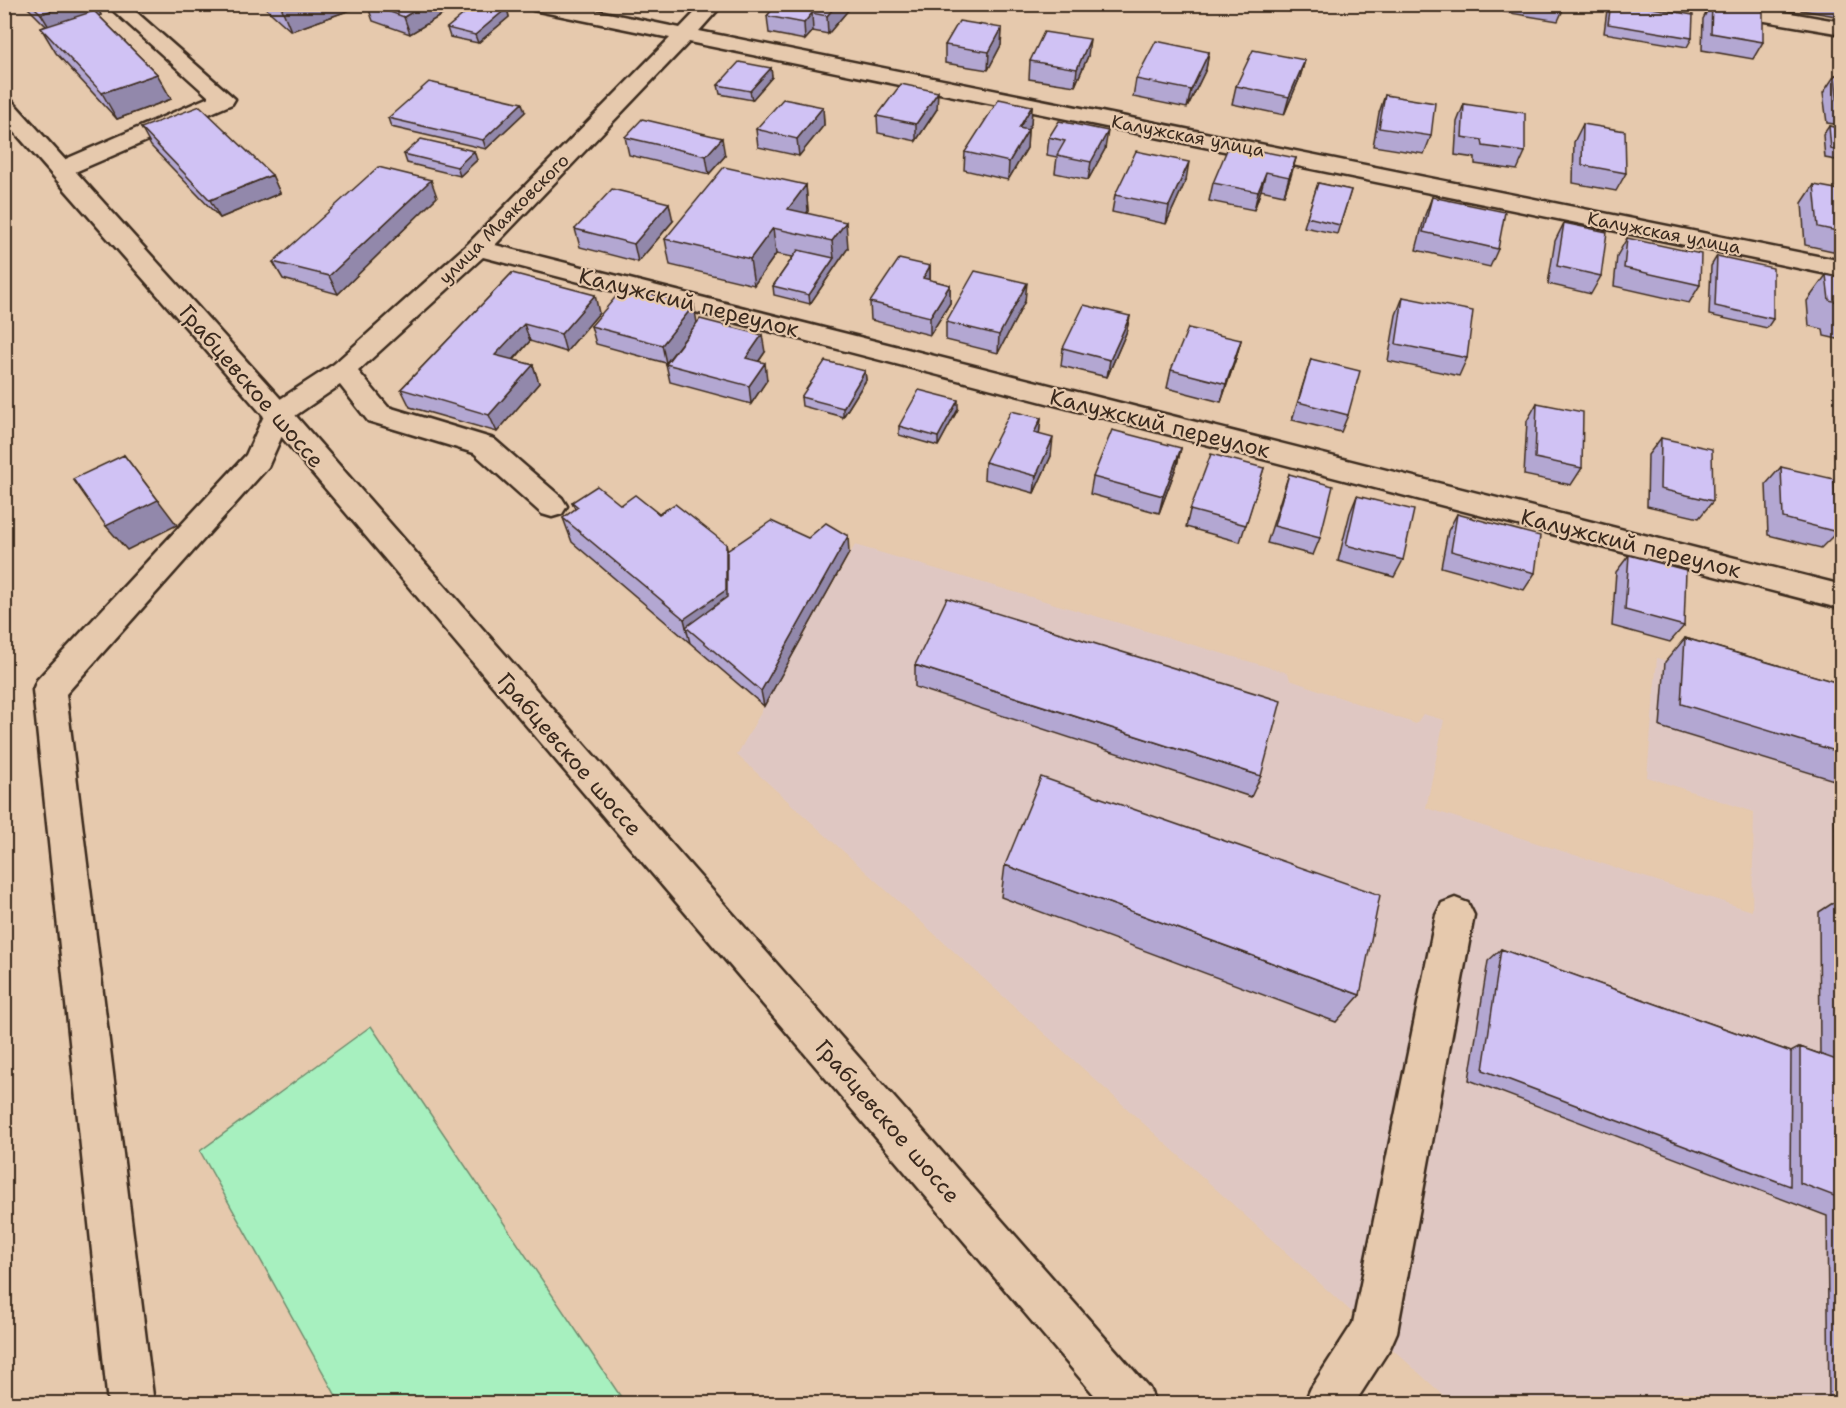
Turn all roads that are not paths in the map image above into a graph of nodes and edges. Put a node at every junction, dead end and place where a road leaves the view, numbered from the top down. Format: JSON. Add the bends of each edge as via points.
{"nodes":[{"id":1,"x":116,"y":4,"type":"edge"},
{"id":2,"x":533,"y":4,"type":"edge"},
{"id":3,"x":714,"y":4,"type":"edge"},
{"id":4,"x":1701,"y":4,"type":"edge"},
{"id":5,"x":1842,"y":28,"type":"edge"},
{"id":6,"x":686,"y":34,"type":"junction"},
{"id":7,"x":4,"y":106,"type":"edge"},
{"id":8,"x":60,"y":170,"type":"junction"},
{"id":9,"x":478,"y":248,"type":"junction"},
{"id":10,"x":1842,"y":269,"type":"edge"},
{"id":11,"x":343,"y":370,"type":"junction"},
{"id":12,"x":278,"y":414,"type":"junction"},
{"id":13,"x":552,"y":506,"type":"dead end"},
{"id":14,"x":1842,"y":597,"type":"edge"},
{"id":15,"x":1455,"y":915,"type":"dead end"},
{"id":16,"x":131,"y":1404,"type":"edge"},
{"id":17,"x":1133,"y":1404,"type":"edge"},
{"id":18,"x":1327,"y":1404,"type":"edge"}],
"edges":[{"from":1,"to":8,"type":"street","via":[[224,99]]},
{"from":2,"to":6,"type":"street","name":"Калужская улица"},
{"from":3,"to":6,"type":"street","name":"улица Маяковского"},
{"from":4,"to":5,"type":"street"},
{"from":6,"to":9,"type":"street","name":"улица Маяковского"},
{"from":6,"to":10,"type":"street","name":"Калужская улица"},
{"from":7,"to":8,"type":"street","name":"Грабцевское шоссе"},
{"from":8,"to":12,"type":"street","name":"Грабцевское шоссе"},
{"from":9,"to":11,"type":"street","name":"улица Маяковского"},
{"from":9,"to":14,"type":"street","name":"Калужский переулок"},
{"from":11,"to":12,"type":"street","name":"улица Маяковского"},
{"from":11,"to":13,"type":"street","via":[[378,414],[484,446]]},
{"from":12,"to":16,"type":"street","via":[[258,460],[49,690]]},
{"from":12,"to":17,"type":"street","name":"Грабцевское шоссе"},
{"from":15,"to":18,"type":"street","via":[[1374,1332]]}]}
